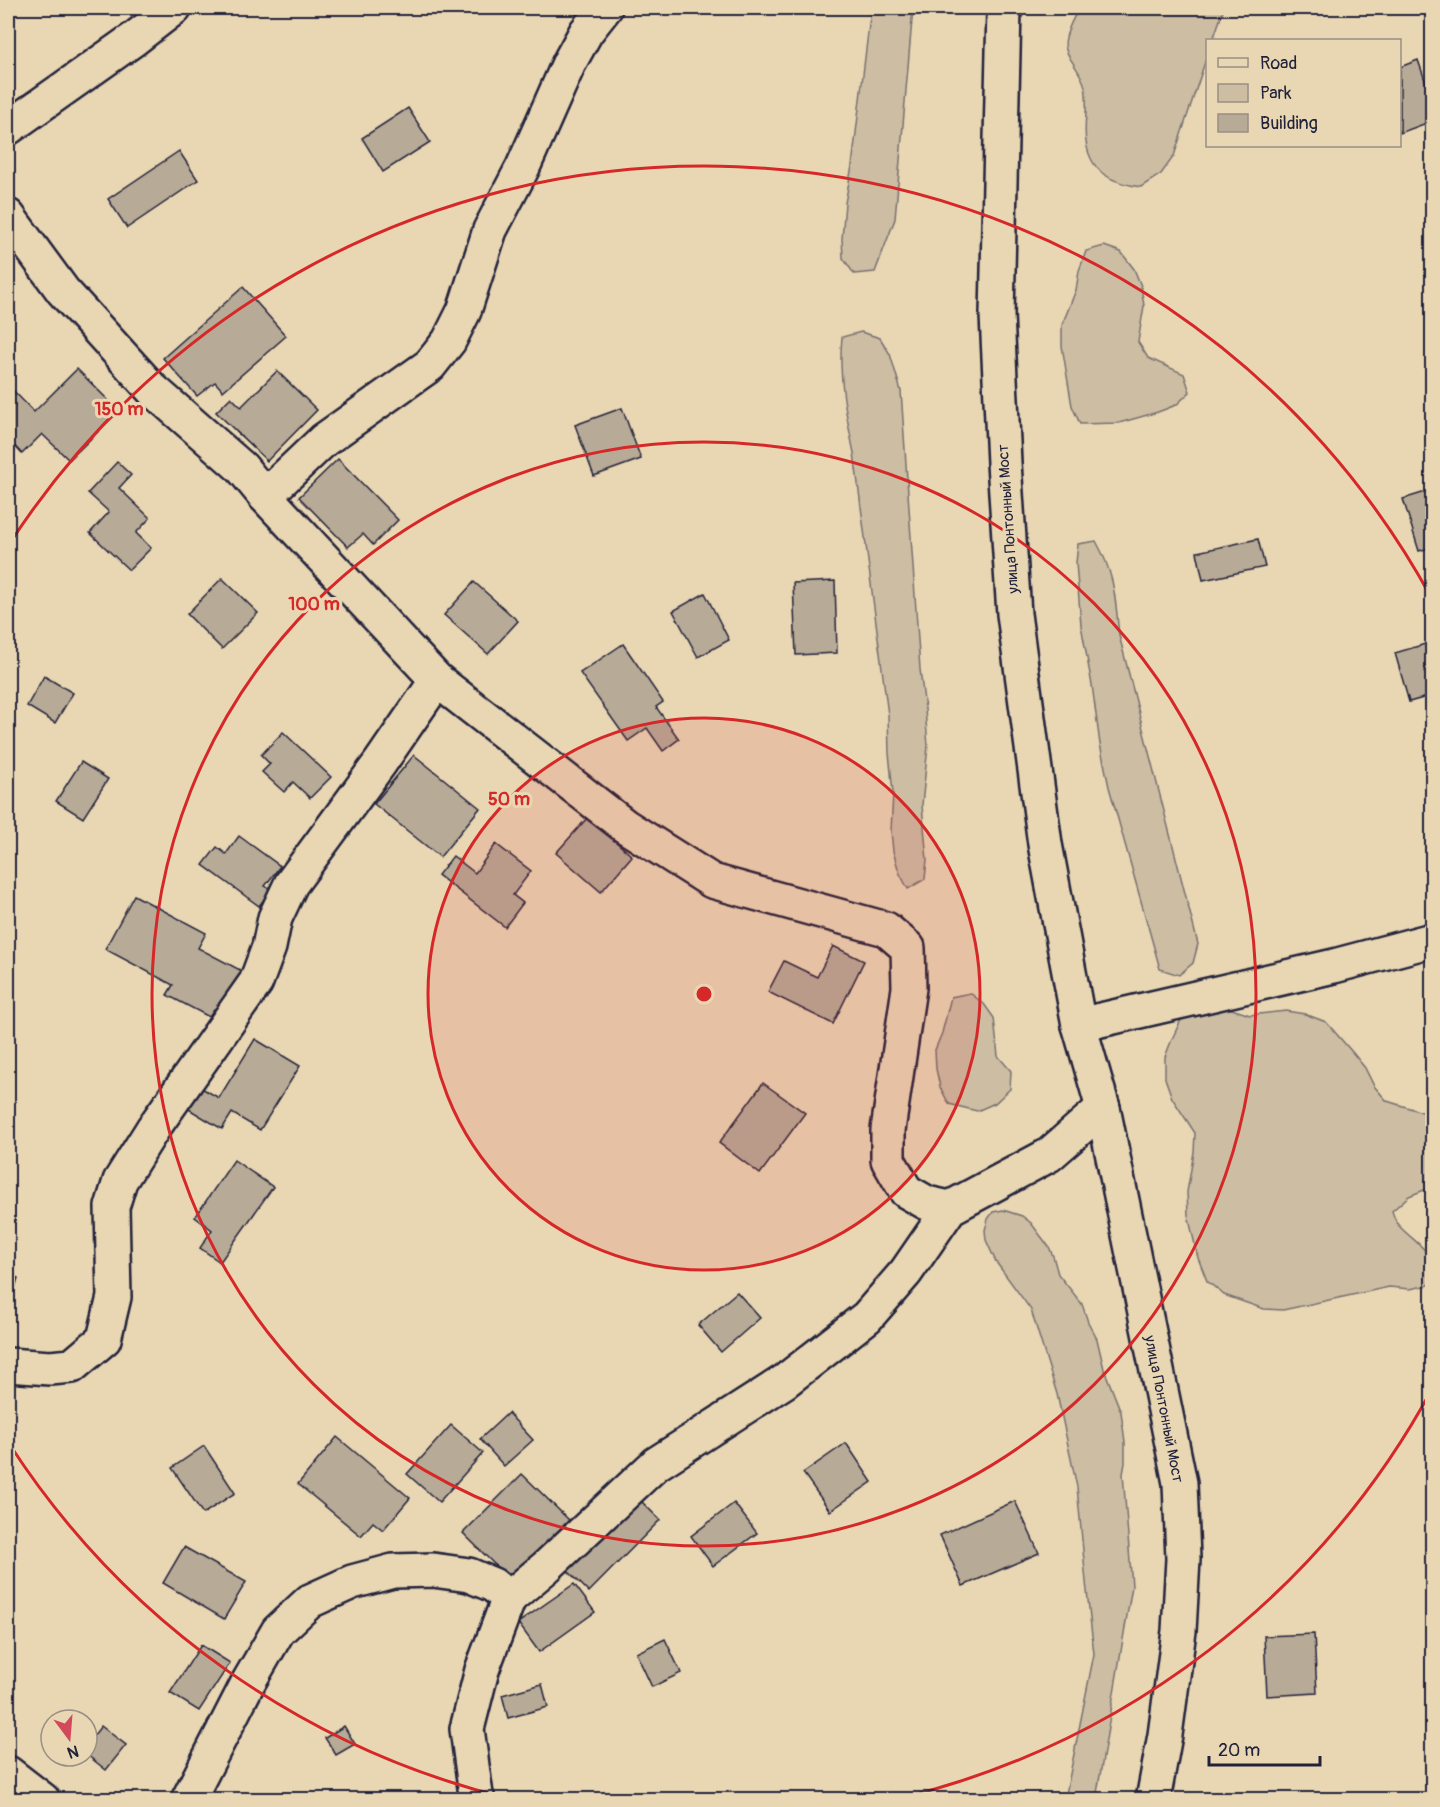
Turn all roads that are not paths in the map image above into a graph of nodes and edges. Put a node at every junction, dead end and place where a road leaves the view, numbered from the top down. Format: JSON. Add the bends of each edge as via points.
{"nodes":[{"id":1,"x":174,"y":8,"type":"edge"},
{"id":2,"x":605,"y":8,"type":"edge"},
{"id":3,"x":1004,"y":8,"type":"edge"},
{"id":4,"x":8,"y":128,"type":"edge"},
{"id":5,"x":8,"y":216,"type":"edge"},
{"id":6,"x":265,"y":496,"type":"junction"},
{"id":7,"x":437,"y":680,"type":"junction"},
{"id":8,"x":1432,"y":940,"type":"edge"},
{"id":9,"x":1079,"y":1025,"type":"junction"},
{"id":10,"x":1103,"y":1108,"type":"junction"},
{"id":11,"x":950,"y":1208,"type":"junction"},
{"id":12,"x":8,"y":1365,"type":"edge"},
{"id":13,"x":509,"y":1598,"type":"junction"},
{"id":14,"x":8,"y":1773,"type":"edge"},
{"id":15,"x":43,"y":1800,"type":"edge"},
{"id":16,"x":188,"y":1800,"type":"edge"},
{"id":17,"x":478,"y":1800,"type":"edge"},
{"id":18,"x":1153,"y":1800,"type":"edge"}],
"edges":[{"from":1,"to":4,"type":"street"},
{"from":2,"to":6,"type":"street","via":[[569,63],[490,230],[464,311],[449,341],[430,365],[324,440]]},
{"from":3,"to":9,"type":"street","name":"улица Понтонный Мост","via":[[997,315],[1014,614],[1045,844]]},
{"from":5,"to":6,"type":"street","via":[[63,291],[152,389],[242,468]]},
{"from":6,"to":7,"type":"street"},
{"from":7,"to":11,"type":"street","via":[[625,826],[712,881],[886,929],[908,948],[909,988],[888,1130],[888,1160],[906,1191],[927,1203]]},
{"from":7,"to":12,"type":"street","via":[[291,884],[274,918],[270,946],[256,982],[120,1181],[112,1207],[114,1298],[104,1339],[72,1366]]},
{"from":8,"to":9,"type":"street"},
{"from":9,"to":10,"type":"street","name":"улица Понтонный Мост"},
{"from":10,"to":11,"type":"street","via":[[1049,1155]]},
{"from":10,"to":18,"type":"street","name":"улица Понтонный Мост","via":[[1180,1484],[1183,1559],[1179,1632]]},
{"from":11,"to":13,"type":"street","via":[[906,1272],[867,1317],[785,1381],[656,1464]]},
{"from":13,"to":16,"type":"street","via":[[493,1585],[469,1575],[434,1570],[393,1571],[352,1582],[310,1601],[278,1631]]},
{"from":13,"to":17,"type":"street","via":[[482,1670],[467,1729]]},
{"from":14,"to":15,"type":"street"}]}
